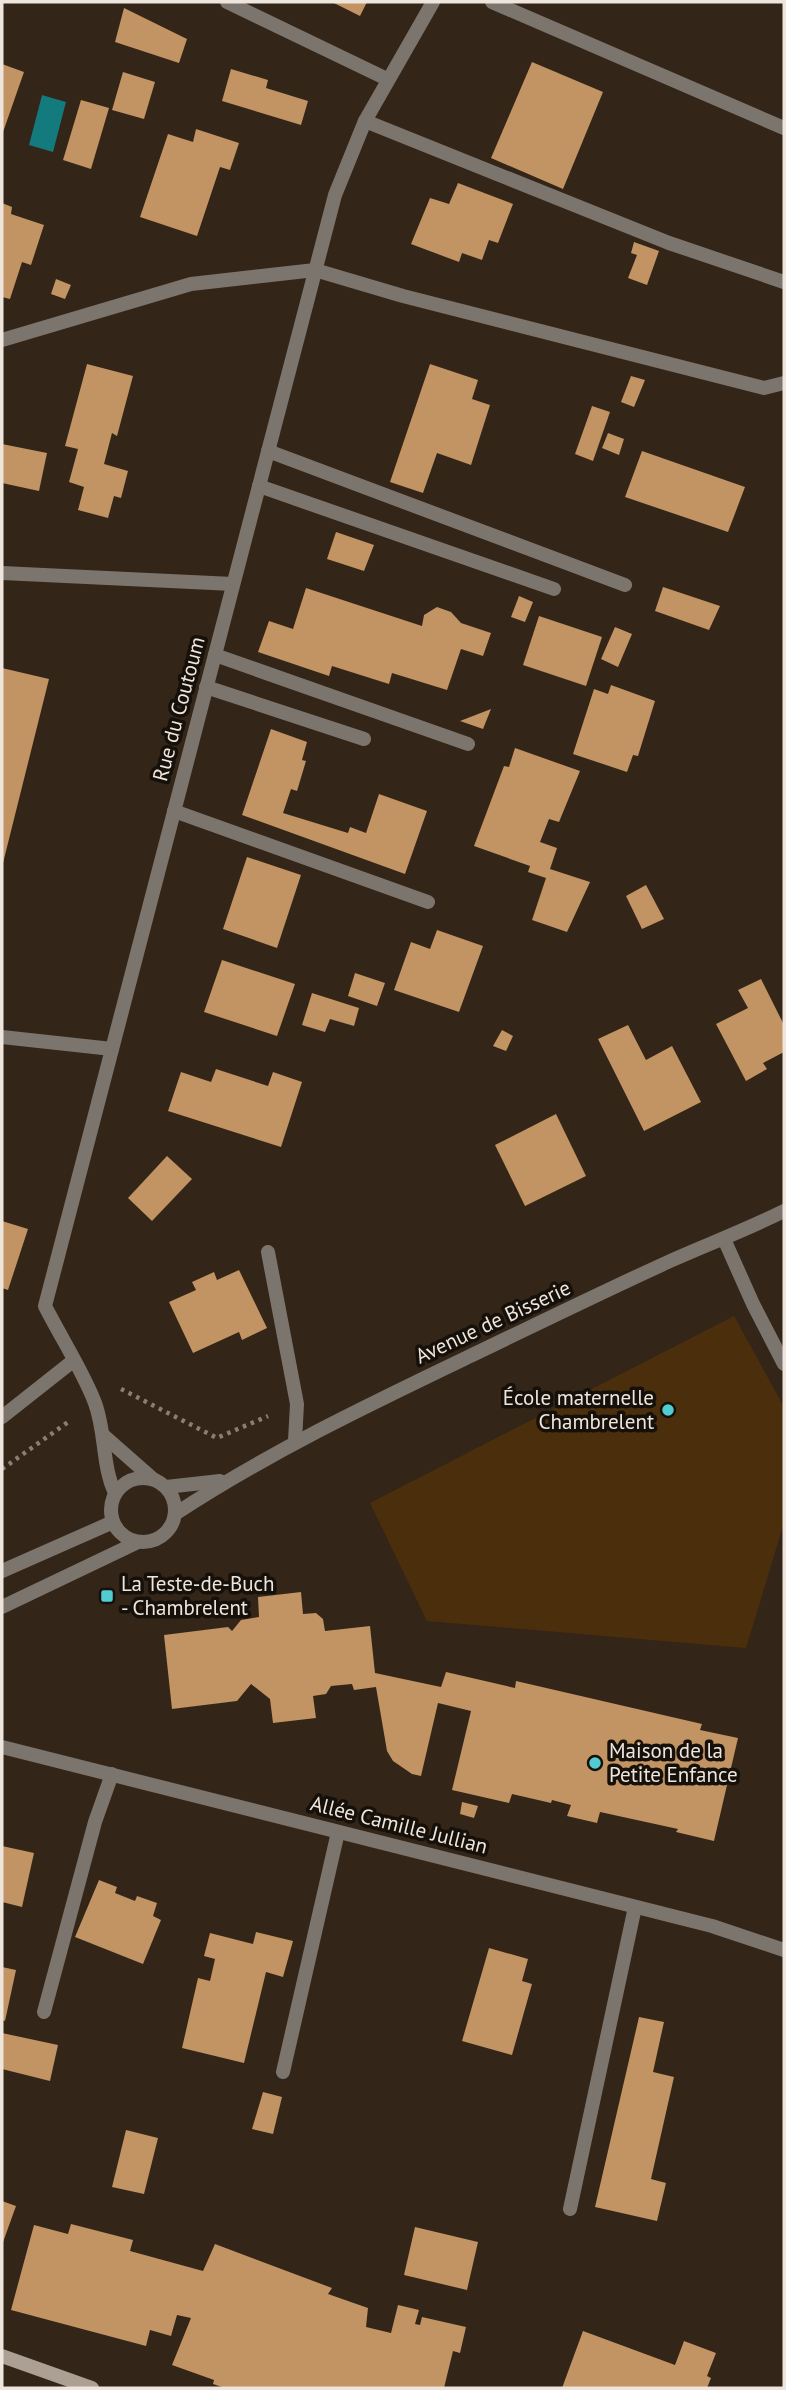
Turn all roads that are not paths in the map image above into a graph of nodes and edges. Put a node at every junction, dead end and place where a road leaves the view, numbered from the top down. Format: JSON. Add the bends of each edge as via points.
{"nodes":[{"id":1,"x":227,"y":2,"type":"edge"},
{"id":2,"x":433,"y":2,"type":"edge"},
{"id":3,"x":492,"y":2,"type":"edge"},
{"id":4,"x":387,"y":79,"type":"junction"},
{"id":5,"x":365,"y":121,"type":"junction"},
{"id":6,"x":784,"y":128,"type":"edge"},
{"id":7,"x":315,"y":270,"type":"junction"},
{"id":8,"x":784,"y":282,"type":"edge"},
{"id":9,"x":2,"y":340,"type":"edge"},
{"id":10,"x":784,"y":383,"type":"edge"},
{"id":11,"x":268,"y":451,"type":"junction"},
{"id":12,"x":258,"y":486,"type":"junction"},
{"id":13,"x":2,"y":573,"type":"edge"},
{"id":14,"x":233,"y":584,"type":"junction"},
{"id":15,"x":625,"y":585,"type":"dead end"},
{"id":16,"x":554,"y":589,"type":"dead end"},
{"id":17,"x":215,"y":655,"type":"junction"},
{"id":18,"x":206,"y":687,"type":"junction"},
{"id":19,"x":364,"y":739,"type":"dead end"},
{"id":20,"x":468,"y":744,"type":"dead end"},
{"id":21,"x":174,"y":810,"type":"junction"},
{"id":22,"x":428,"y":902,"type":"dead end"},
{"id":23,"x":2,"y":1037,"type":"edge"},
{"id":24,"x":112,"y":1049,"type":"junction"},
{"id":25,"x":784,"y":1211,"type":"edge"},
{"id":26,"x":724,"y":1239,"type":"junction"},
{"id":27,"x":268,"y":1252,"type":"dead end"},
{"id":28,"x":74,"y":1361,"type":"junction"},
{"id":29,"x":784,"y":1364,"type":"edge"},
{"id":30,"x":2,"y":1418,"type":"edge"},
{"id":31,"x":103,"y":1435,"type":"junction"},
{"id":32,"x":296,"y":1441,"type":"junction"},
{"id":33,"x":225,"y":1480,"type":"junction"},
{"id":34,"x":159,"y":1483,"type":"junction"},
{"id":35,"x":115,"y":1493,"type":"junction"},
{"id":36,"x":175,"y":1514,"type":"junction"},
{"id":37,"x":113,"y":1521,"type":"junction"},
{"id":38,"x":136,"y":1543,"type":"junction"},
{"id":39,"x":3,"y":1568,"type":"edge"},
{"id":40,"x":2,"y":1607,"type":"edge"},
{"id":41,"x":2,"y":1747,"type":"edge"},
{"id":42,"x":112,"y":1774,"type":"junction"},
{"id":43,"x":338,"y":1832,"type":"junction"},
{"id":44,"x":635,"y":1907,"type":"junction"},
{"id":45,"x":784,"y":1950,"type":"edge"},
{"id":46,"x":44,"y":2012,"type":"dead end"},
{"id":47,"x":283,"y":2072,"type":"dead end"},
{"id":48,"x":570,"y":2209,"type":"dead end"},
{"id":49,"x":2,"y":2356,"type":"edge"},
{"id":50,"x":92,"y":2388,"type":"edge"}],
"edges":[{"from":1,"to":4,"type":"street"},
{"from":2,"to":4,"type":"street","name":"Rue du Coutoum"},
{"from":3,"to":6,"type":"street"},
{"from":4,"to":5,"type":"street","name":"Rue du Coutoum"},
{"from":5,"to":7,"type":"street","name":"Rue du Coutoum","via":[[335,195]]},
{"from":5,"to":8,"type":"street","via":[[669,243]]},
{"from":7,"to":9,"type":"street","via":[[191,284]]},
{"from":7,"to":10,"type":"street","via":[[764,388]]},
{"from":7,"to":11,"type":"street","name":"Rue du Coutoum"},
{"from":11,"to":12,"type":"street","name":"Rue du Coutoum"},
{"from":11,"to":15,"type":"street"},
{"from":12,"to":14,"type":"street","name":"Rue du Coutoum"},
{"from":12,"to":16,"type":"street"},
{"from":13,"to":14,"type":"street"},
{"from":14,"to":17,"type":"street","name":"Rue du Coutoum"},
{"from":17,"to":18,"type":"street","name":"Rue du Coutoum"},
{"from":17,"to":20,"type":"street"},
{"from":18,"to":19,"type":"street"},
{"from":18,"to":21,"type":"street","name":"Rue du Coutoum"},
{"from":21,"to":22,"type":"street"},
{"from":21,"to":24,"type":"street","name":"Rue du Coutoum"},
{"from":23,"to":24,"type":"street"},
{"from":24,"to":28,"type":"street","name":"Rue du Coutoum","via":[[45,1306]]},
{"from":25,"to":26,"type":"street","name":"Avenue de Bisserie"},
{"from":26,"to":29,"type":"street"},
{"from":26,"to":32,"type":"street","name":"Avenue de Bisserie"},
{"from":27,"to":32,"type":"street","via":[[297,1404]]},
{"from":28,"to":30,"type":"street"},
{"from":28,"to":31,"type":"street","name":"Rue du Coutoum","via":[[95,1402]]},
{"from":31,"to":34,"type":"street"},
{"from":31,"to":35,"type":"street","name":"Rue du Coutoum"},
{"from":32,"to":33,"type":"street","name":"Avenue de Bisserie"},
{"from":33,"to":34,"type":"street","name":"Avenue de Bisserie"},
{"from":33,"to":36,"type":"street","name":"Avenue de Bisserie"},
{"from":34,"to":35,"type":"street","via":[[138,1478]]},
{"from":34,"to":36,"type":"street","via":[[173,1499]]},
{"from":35,"to":37,"type":"street","via":[[110,1507]]},
{"from":36,"to":38,"type":"street","via":[[171,1527],[160,1537]]},
{"from":37,"to":38,"type":"street","via":[[116,1531]]},
{"from":37,"to":39,"type":"street"},
{"from":38,"to":40,"type":"street"},
{"from":41,"to":42,"type":"street","name":"Allée Camille Jullian"},
{"from":42,"to":43,"type":"street","name":"Allée Camille Jullian"},
{"from":42,"to":46,"type":"street"},
{"from":43,"to":44,"type":"street","name":"Allée Camille Jullian"},
{"from":43,"to":47,"type":"street"},
{"from":44,"to":45,"type":"street","name":"Allée Camille Jullian"},
{"from":44,"to":48,"type":"street"},
{"from":49,"to":50,"type":"main road"}]}
